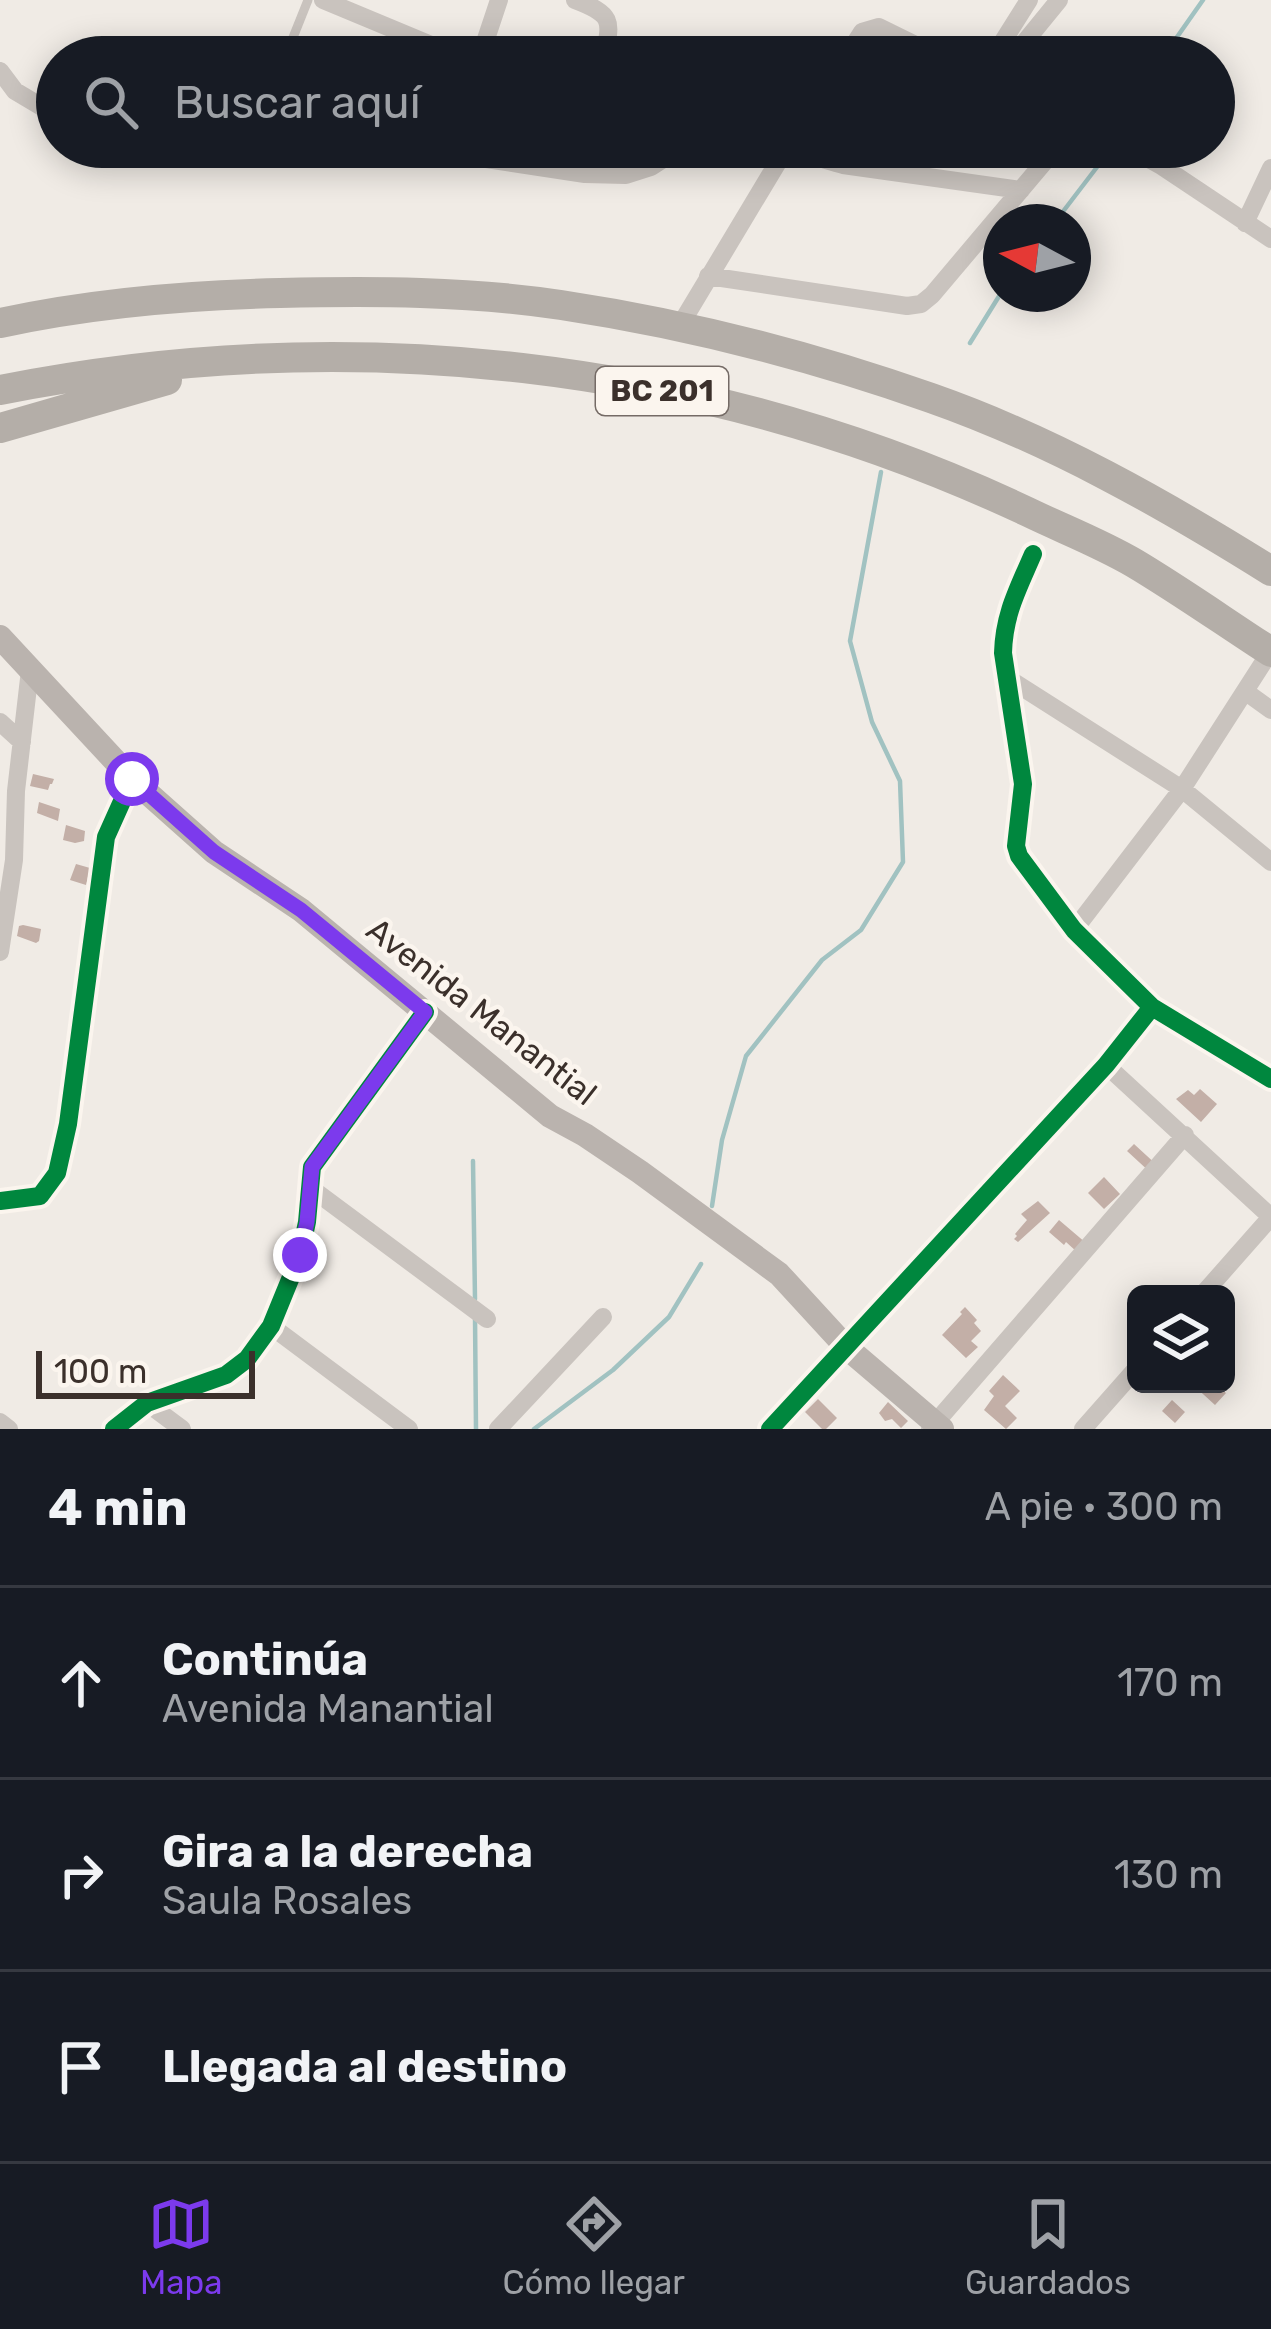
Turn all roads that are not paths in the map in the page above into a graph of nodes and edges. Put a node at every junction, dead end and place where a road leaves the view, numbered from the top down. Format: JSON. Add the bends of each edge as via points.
{"nodes":[{"id":1,"x":308,"y":0,"type":"edge"},
{"id":2,"x":323,"y":0,"type":"edge"},
{"id":3,"x":499,"y":0,"type":"edge"},
{"id":4,"x":575,"y":0,"type":"edge"},
{"id":5,"x":1029,"y":0,"type":"edge"},
{"id":6,"x":1059,"y":0,"type":"edge"},
{"id":7,"x":602,"y":9,"type":"edge"},
{"id":8,"x":294,"y":36,"type":"edge"},
{"id":9,"x":410,"y":36,"type":"edge"},
{"id":10,"x":487,"y":36,"type":"edge"},
{"id":11,"x":859,"y":36,"type":"edge"},
{"id":12,"x":897,"y":36,"type":"edge"},
{"id":13,"x":1006,"y":36,"type":"edge"},
{"id":14,"x":1030,"y":36,"type":"edge"},
{"id":15,"x":0,"y":71,"type":"edge"},
{"id":16,"x":36,"y":104,"type":"edge"},
{"id":17,"x":545,"y":168,"type":"edge"},
{"id":18,"x":648,"y":168,"type":"edge"},
{"id":19,"x":774,"y":168,"type":"edge"},
{"id":20,"x":864,"y":168,"type":"edge"},
{"id":21,"x":1040,"y":168,"type":"edge"},
{"id":22,"x":1164,"y":168,"type":"edge"},
{"id":23,"x":1271,"y":168,"type":"edge"},
{"id":24,"x":1021,"y":190,"type":"junction"},
{"id":25,"x":1245,"y":223,"type":"junction"},
{"id":26,"x":1271,"y":239,"type":"edge"},
{"id":27,"x":708,"y":276,"type":"junction"},
{"id":28,"x":80,"y":308,"type":"junction"},
{"id":29,"x":0,"y":310,"type":"edge"},
{"id":30,"x":0,"y":323,"type":"edge"},
{"id":31,"x":680,"y":327,"type":"junction"},
{"id":32,"x":241,"y":358,"type":"junction"},
{"id":33,"x":0,"y":390,"type":"edge"},
{"id":34,"x":0,"y":428,"type":"edge"},
{"id":35,"x":1033,"y":554,"type":"dead end"},
{"id":36,"x":1271,"y":572,"type":"edge"},
{"id":37,"x":0,"y":638,"type":"edge"},
{"id":38,"x":1271,"y":652,"type":"edge"},
{"id":39,"x":30,"y":670,"type":"junction"},
{"id":40,"x":1006,"y":677,"type":"junction"},
{"id":41,"x":1246,"y":692,"type":"junction"},
{"id":42,"x":1271,"y":710,"type":"edge"},
{"id":43,"x":0,"y":722,"type":"edge"},
{"id":44,"x":22,"y":742,"type":"junction"},
{"id":45,"x":132,"y":779,"type":"junction"},
{"id":46,"x":8,"y":789,"type":"edge"},
{"id":47,"x":1182,"y":789,"type":"junction"},
{"id":48,"x":1268,"y":851,"type":"edge"},
{"id":49,"x":1075,"y":929,"type":"junction"},
{"id":50,"x":0,"y":952,"type":"edge"},
{"id":51,"x":1152,"y":1007,"type":"junction"},
{"id":52,"x":425,"y":1012,"type":"junction"},
{"id":53,"x":1106,"y":1065,"type":"junction"},
{"id":54,"x":1268,"y":1072,"type":"edge"},
{"id":55,"x":1185,"y":1135,"type":"junction"},
{"id":56,"x":308,"y":1186,"type":"junction"},
{"id":57,"x":0,"y":1201,"type":"edge"},
{"id":58,"x":1271,"y":1217,"type":"edge"},
{"id":59,"x":1211,"y":1285,"type":"edge"},
{"id":60,"x":603,"y":1317,"type":"dead end"},
{"id":61,"x":487,"y":1319,"type":"dead end"},
{"id":62,"x":271,"y":1326,"type":"junction"},
{"id":63,"x":847,"y":1348,"type":"junction"},
{"id":64,"x":1127,"y":1379,"type":"edge"},
{"id":65,"x":147,"y":1403,"type":"junction"},
{"id":66,"x":0,"y":1421,"type":"edge"},
{"id":67,"x":936,"y":1427,"type":"edge"},
{"id":68,"x":9,"y":1429,"type":"edge"},
{"id":69,"x":114,"y":1429,"type":"edge"},
{"id":70,"x":182,"y":1429,"type":"edge"},
{"id":71,"x":409,"y":1429,"type":"edge"},
{"id":72,"x":498,"y":1429,"type":"edge"},
{"id":73,"x":770,"y":1429,"type":"edge"},
{"id":74,"x":1083,"y":1429,"type":"edge"}],
"edges":[{"from":1,"to":8,"type":"lane"},
{"from":2,"to":9,"type":"street"},
{"from":3,"to":10,"type":"street"},
{"from":4,"to":7,"type":"street"},
{"from":5,"to":13,"type":"street"},
{"from":6,"to":14,"type":"street"},
{"from":11,"to":12,"type":"street","via":[[879,27]]},
{"from":15,"to":16,"type":"street"},
{"from":17,"to":18,"type":"street","via":[[626,175]]},
{"from":19,"to":27,"type":"street"},
{"from":20,"to":24,"type":"street"},
{"from":21,"to":24,"type":"street"},
{"from":22,"to":25,"type":"street"},
{"from":23,"to":25,"type":"street"},
{"from":24,"to":27,"type":"street","via":[[921,304]]},
{"from":25,"to":26,"type":"street"},
{"from":27,"to":31,"type":"street"},
{"from":28,"to":29,"type":"highway"},
{"from":28,"to":30,"type":"highway","number":"BC 201"},
{"from":28,"to":31,"type":"highway","number":"BC 201","via":[[364,292],[559,305]]},
{"from":31,"to":36,"type":"highway","number":"BC 201","via":[[934,399],[1073,458]]},
{"from":32,"to":33,"type":"highway","number":"BC 201"},
{"from":32,"to":34,"type":"highway"},
{"from":32,"to":38,"type":"highway","number":"BC 201","via":[[480,362],[641,386],[853,440],[1131,562]]},
{"from":35,"to":40,"type":"street","via":[[1008,610]]},
{"from":37,"to":39,"type":"main road","name":"Avenida Manantial"},
{"from":38,"to":41,"type":"street"},
{"from":39,"to":44,"type":"street"},
{"from":39,"to":45,"type":"main road","name":"Avenida Manantial"},
{"from":40,"to":47,"type":"street"},
{"from":40,"to":49,"type":"street","via":[[1023,784],[1016,846]]},
{"from":41,"to":42,"type":"street"},
{"from":41,"to":47,"type":"street"},
{"from":43,"to":44,"type":"street"},
{"from":44,"to":46,"type":"street"},
{"from":45,"to":52,"type":"main road","name":"Avenida Manantial","via":[[214,852],[301,910]]},
{"from":45,"to":57,"type":"street","via":[[106,837],[57,1173],[40,1196]]},
{"from":46,"to":50,"type":"street","via":[[14,860]]},
{"from":47,"to":48,"type":"street"},
{"from":47,"to":49,"type":"street"},
{"from":49,"to":51,"type":"street"},
{"from":51,"to":53,"type":"street"},
{"from":51,"to":54,"type":"street"},
{"from":52,"to":56,"type":"street","via":[[312,1167]]},
{"from":52,"to":63,"type":"main road","name":"Avenida Manantial","via":[[550,1116],[779,1274]]},
{"from":53,"to":55,"type":"street"},
{"from":53,"to":63,"type":"street"},
{"from":55,"to":58,"type":"street"},
{"from":55,"to":67,"type":"street"},
{"from":56,"to":61,"type":"street"},
{"from":56,"to":62,"type":"street","via":[[300,1255]]},
{"from":58,"to":59,"type":"street"},
{"from":60,"to":72,"type":"street"},
{"from":62,"to":65,"type":"street","via":[[226,1375]]},
{"from":62,"to":71,"type":"street"},
{"from":63,"to":67,"type":"main road","name":"Avenida Manantial"},
{"from":63,"to":73,"type":"street"},
{"from":64,"to":74,"type":"street"},
{"from":65,"to":69,"type":"street"},
{"from":65,"to":70,"type":"street"},
{"from":66,"to":68,"type":"street"}]}
